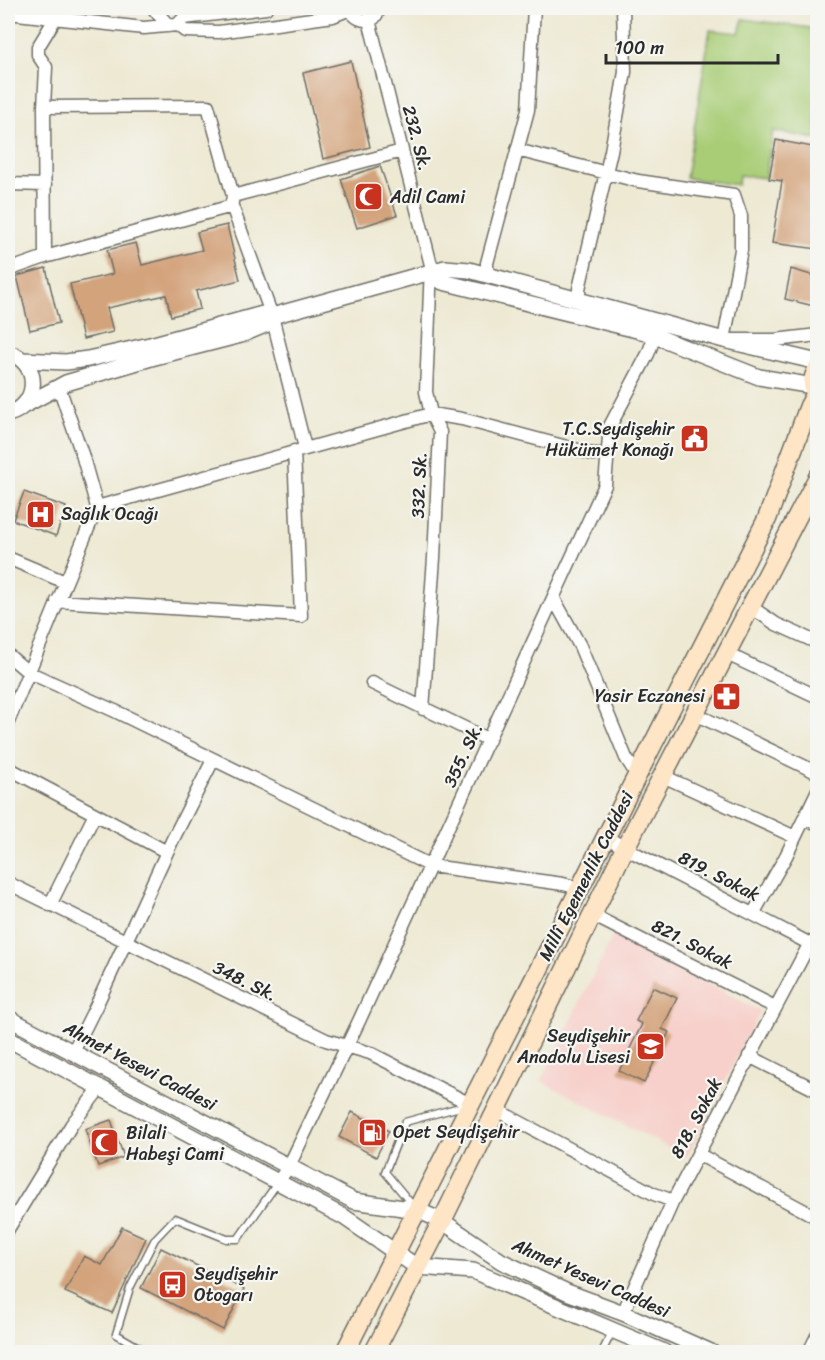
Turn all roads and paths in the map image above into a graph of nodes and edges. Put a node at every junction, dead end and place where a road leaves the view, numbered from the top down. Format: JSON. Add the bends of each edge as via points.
{"nodes":[{"id":1,"x":153,"y":8,"type":"edge"},
{"id":2,"x":165,"y":8,"type":"edge"},
{"id":3,"x":266,"y":8,"type":"edge"},
{"id":4,"x":350,"y":8,"type":"edge"},
{"id":5,"x":381,"y":8,"type":"edge"},
{"id":6,"x":534,"y":8,"type":"edge"},
{"id":7,"x":623,"y":8,"type":"edge"},
{"id":8,"x":8,"y":13,"type":"edge"},
{"id":9,"x":55,"y":19,"type":"junction"},
{"id":10,"x":369,"y":20,"type":"junction"},
{"id":11,"x":173,"y":25,"type":"junction"},
{"id":12,"x":44,"y":107,"type":"junction"},
{"id":13,"x":517,"y":150,"type":"junction"},
{"id":14,"x":402,"y":151,"type":"junction"},
{"id":15,"x":606,"y":172,"type":"junction"},
{"id":16,"x":8,"y":184,"type":"edge"},
{"id":17,"x":45,"y":185,"type":"junction"},
{"id":18,"x":232,"y":201,"type":"junction"},
{"id":19,"x":45,"y":257,"type":"junction"},
{"id":20,"x":430,"y":269,"type":"junction"},
{"id":21,"x":8,"y":270,"type":"edge"},
{"id":22,"x":487,"y":275,"type":"junction"},
{"id":23,"x":579,"y":300,"type":"junction"},
{"id":24,"x":272,"y":316,"type":"junction"},
{"id":25,"x":818,"y":335,"type":"edge"},
{"id":26,"x":655,"y":336,"type":"junction"},
{"id":27,"x":724,"y":340,"type":"junction"},
{"id":28,"x":8,"y":353,"type":"edge"},
{"id":29,"x":22,"y":360,"type":"junction"},
{"id":30,"x":818,"y":362,"type":"edge"},
{"id":31,"x":818,"y":368,"type":"edge"},
{"id":32,"x":59,"y":387,"type":"junction"},
{"id":33,"x":815,"y":393,"type":"edge"},
{"id":34,"x":25,"y":405,"type":"junction"},
{"id":35,"x":8,"y":414,"type":"edge"},
{"id":36,"x":431,"y":414,"type":"junction"},
{"id":37,"x":300,"y":449,"type":"junction"},
{"id":38,"x":607,"y":454,"type":"junction"},
{"id":39,"x":818,"y":477,"type":"edge"},
{"id":40,"x":97,"y":507,"type":"junction"},
{"id":41,"x":8,"y":558,"type":"edge"},
{"id":42,"x":65,"y":582,"type":"junction"},
{"id":43,"x":554,"y":599,"type":"junction"},
{"id":44,"x":57,"y":601,"type":"junction"},
{"id":45,"x":751,"y":607,"type":"junction"},
{"id":46,"x":818,"y":642,"type":"edge"},
{"id":47,"x":727,"y":654,"type":"junction"},
{"id":48,"x":8,"y":655,"type":"edge"},
{"id":49,"x":28,"y":672,"type":"junction"},
{"id":50,"x":372,"y":683,"type":"dead end"},
{"id":51,"x":818,"y":698,"type":"edge"},
{"id":52,"x":423,"y":709,"type":"junction"},
{"id":53,"x":695,"y":714,"type":"junction"},
{"id":54,"x":8,"y":722,"type":"edge"},
{"id":55,"x":489,"y":740,"type":"junction"},
{"id":56,"x":213,"y":760,"type":"junction"},
{"id":57,"x":8,"y":768,"type":"edge"},
{"id":58,"x":818,"y":773,"type":"edge"},
{"id":59,"x":637,"y":775,"type":"junction"},
{"id":60,"x":663,"y":776,"type":"junction"},
{"id":61,"x":818,"y":790,"type":"edge"},
{"id":62,"x":95,"y":814,"type":"junction"},
{"id":63,"x":804,"y":818,"type":"junction"},
{"id":64,"x":818,"y":824,"type":"edge"},
{"id":65,"x":606,"y":837,"type":"junction"},
{"id":66,"x":795,"y":837,"type":"junction"},
{"id":67,"x":624,"y":849,"type":"junction"},
{"id":68,"x":167,"y":852,"type":"junction"},
{"id":69,"x":431,"y":866,"type":"junction"},
{"id":70,"x":8,"y":883,"type":"edge"},
{"id":71,"x":579,"y":888,"type":"junction"},
{"id":72,"x":50,"y":904,"type":"junction"},
{"id":73,"x":753,"y":914,"type":"junction"},
{"id":74,"x":592,"y":915,"type":"junction"},
{"id":75,"x":126,"y":942,"type":"junction"},
{"id":76,"x":814,"y":945,"type":"edge"},
{"id":77,"x":775,"y":1007,"type":"junction"},
{"id":78,"x":8,"y":1018,"type":"edge"},
{"id":79,"x":8,"y":1039,"type":"edge"},
{"id":80,"x":346,"y":1046,"type":"junction"},
{"id":81,"x":73,"y":1052,"type":"junction"},
{"id":82,"x":749,"y":1056,"type":"junction"},
{"id":83,"x":100,"y":1088,"type":"junction"},
{"id":84,"x":818,"y":1091,"type":"edge"},
{"id":85,"x":470,"y":1104,"type":"junction"},
{"id":86,"x":497,"y":1110,"type":"junction"},
{"id":87,"x":698,"y":1154,"type":"junction"},
{"id":88,"x":289,"y":1166,"type":"junction"},
{"id":89,"x":278,"y":1182,"type":"junction"},
{"id":90,"x":673,"y":1200,"type":"junction"},
{"id":91,"x":417,"y":1210,"type":"junction"},
{"id":92,"x":818,"y":1218,"type":"edge"},
{"id":93,"x":442,"y":1221,"type":"junction"},
{"id":94,"x":8,"y":1229,"type":"edge"},
{"id":95,"x":396,"y":1253,"type":"junction"},
{"id":96,"x":417,"y":1267,"type":"junction"},
{"id":97,"x":623,"y":1313,"type":"junction"},
{"id":98,"x":613,"y":1330,"type":"junction"},
{"id":99,"x":818,"y":1334,"type":"edge"},
{"id":100,"x":147,"y":1353,"type":"edge"},
{"id":101,"x":345,"y":1353,"type":"edge"},
{"id":102,"x":374,"y":1353,"type":"edge"},
{"id":103,"x":602,"y":1353,"type":"edge"},
{"id":104,"x":664,"y":1353,"type":"edge"},
{"id":105,"x":711,"y":1353,"type":"edge"},
{"id":106,"x":809,"y":1353,"type":"edge"}],
"edges":[{"from":1,"to":11,"type":"street"},
{"from":2,"to":11,"type":"street"},
{"from":3,"to":11,"type":"street","via":[[184,18]]},
{"from":4,"to":10,"type":"street","via":[[356,17]]},
{"from":4,"to":11,"type":"street","via":[[333,16],[219,32],[185,31]]},
{"from":5,"to":10,"type":"street"},
{"from":6,"to":13,"type":"street","via":[[528,110]]},
{"from":7,"to":15,"type":"street","via":[[625,72]]},
{"from":8,"to":9,"type":"street"},
{"from":9,"to":11,"type":"street","via":[[144,28]]},
{"from":9,"to":12,"type":"street","via":[[38,47],[46,67]]},
{"from":10,"to":14,"type":"street","name":"232. Sk."},
{"from":12,"to":17,"type":"street"},
{"from":12,"to":18,"type":"street","via":[[208,106]]},
{"from":13,"to":15,"type":"street"},
{"from":13,"to":22,"type":"street","via":[[487,262]]},
{"from":14,"to":18,"type":"street"},
{"from":14,"to":20,"type":"street","name":"232. Sk."},
{"from":15,"to":23,"type":"street"},
{"from":15,"to":27,"type":"street","via":[[638,181],[734,195],[741,216],[741,250]]},
{"from":16,"to":17,"type":"street"},
{"from":17,"to":19,"type":"street"},
{"from":18,"to":19,"type":"street"},
{"from":18,"to":24,"type":"street"},
{"from":19,"to":21,"type":"street"},
{"from":20,"to":22,"type":"street","via":[[469,270]]},
{"from":20,"to":24,"type":"street"},
{"from":20,"to":26,"type":"street","via":[[443,282]]},
{"from":20,"to":36,"type":"street","name":"332. Sk.","via":[[426,392]]},
{"from":22,"to":23,"type":"street"},
{"from":23,"to":27,"type":"street"},
{"from":24,"to":29,"type":"street","via":[[263,314],[88,359]]},
{"from":24,"to":32,"type":"street","via":[[267,324],[241,335]]},
{"from":24,"to":37,"type":"street"},
{"from":25,"to":27,"type":"street"},
{"from":26,"to":33,"type":"street","via":[[759,377]]},
{"from":26,"to":38,"type":"street","name":"355. Sk.","via":[[610,426]]},
{"from":27,"to":30,"type":"street"},
{"from":28,"to":29,"type":"street"},
{"from":29,"to":34,"type":"street","via":[[33,382]]},
{"from":31,"to":33,"type":"main road","name":"Millî Egemenlik Caddesi","via":[[813,378]]},
{"from":32,"to":34,"type":"street"},
{"from":32,"to":40,"type":"street"},
{"from":33,"to":59,"type":"main road","name":"Millî Egemenlik Caddesi","via":[[767,519]]},
{"from":34,"to":35,"type":"street"},
{"from":36,"to":37,"type":"street"},
{"from":36,"to":38,"type":"street","via":[[593,454]]},
{"from":36,"to":52,"type":"street","name":"332. Sk.","via":[[440,432]]},
{"from":37,"to":40,"type":"street"},
{"from":37,"to":44,"type":"street","via":[[301,616]]},
{"from":38,"to":43,"type":"street","name":"355. Sk.","via":[[605,485]]},
{"from":39,"to":45,"type":"main road","name":"Millî Egemenlik Caddesi"},
{"from":40,"to":42,"type":"street"},
{"from":41,"to":42,"type":"street"},
{"from":42,"to":44,"type":"street"},
{"from":43,"to":55,"type":"street","name":"355. Sk."},
{"from":43,"to":59,"type":"street","via":[[580,646],[626,758]]},
{"from":44,"to":49,"type":"street"},
{"from":45,"to":46,"type":"street","via":[[776,624]]},
{"from":45,"to":47,"type":"main road","name":"Millî Egemenlik Caddesi"},
{"from":47,"to":51,"type":"street"},
{"from":47,"to":53,"type":"main road","name":"Millî Egemenlik Caddesi"},
{"from":48,"to":49,"type":"street"},
{"from":49,"to":54,"type":"street"},
{"from":49,"to":56,"type":"street"},
{"from":50,"to":52,"type":"street"},
{"from":52,"to":55,"type":"street"},
{"from":53,"to":58,"type":"street"},
{"from":53,"to":60,"type":"main road","name":"Millî Egemenlik Caddesi"},
{"from":55,"to":69,"type":"street","name":"355. Sk."},
{"from":56,"to":68,"type":"street"},
{"from":56,"to":69,"type":"street"},
{"from":57,"to":62,"type":"street"},
{"from":59,"to":65,"type":"main road","name":"Millî Egemenlik Caddesi"},
{"from":60,"to":66,"type":"street"},
{"from":60,"to":67,"type":"main road","name":"Millî Egemenlik Caddesi"},
{"from":61,"to":63,"type":"street"},
{"from":62,"to":68,"type":"street"},
{"from":62,"to":72,"type":"street"},
{"from":63,"to":64,"type":"street"},
{"from":63,"to":66,"type":"street"},
{"from":65,"to":67,"type":"street","name":"819. Sokak"},
{"from":65,"to":71,"type":"main road","name":"Millî Egemenlik Caddesi"},
{"from":66,"to":73,"type":"street"},
{"from":67,"to":73,"type":"street","name":"819. Sokak"},
{"from":67,"to":74,"type":"main road","name":"Millî Egemenlik Caddesi"},
{"from":68,"to":75,"type":"street"},
{"from":69,"to":71,"type":"street"},
{"from":69,"to":80,"type":"street","name":"355. Sk."},
{"from":70,"to":72,"type":"street","name":"348. Sk."},
{"from":71,"to":85,"type":"main road","name":"Millî Egemenlik Caddesi"},
{"from":72,"to":75,"type":"street","name":"348. Sk."},
{"from":73,"to":76,"type":"street","name":"819. Sokak"},
{"from":74,"to":77,"type":"street","name":"821. Sokak"},
{"from":74,"to":86,"type":"main road","name":"Millî Egemenlik Caddesi"},
{"from":75,"to":80,"type":"street","name":"348. Sk.","via":[[326,1040]]},
{"from":75,"to":81,"type":"street"},
{"from":76,"to":77,"type":"street","name":"818. Sokak"},
{"from":77,"to":82,"type":"street","name":"818. Sokak"},
{"from":78,"to":81,"type":"street","name":"Ahmet Yesevi Caddesi"},
{"from":79,"to":83,"type":"street"},
{"from":80,"to":85,"type":"street","name":"348. Sk.","via":[[370,1053]]},
{"from":80,"to":88,"type":"street","name":"355. Sk."},
{"from":81,"to":88,"type":"street","name":"Ahmet Yesevi Caddesi"},
{"from":82,"to":84,"type":"street"},
{"from":82,"to":87,"type":"street","name":"818. Sokak"},
{"from":83,"to":89,"type":"street"},
{"from":83,"to":94,"type":"street","via":[[72,1124]]},
{"from":85,"to":91,"type":"main road","name":"Millî Egemenlik Caddesi"},
{"from":85,"to":91,"type":"lane","via":[[405,1122],[385,1172]]},
{"from":86,"to":90,"type":"street","via":[[654,1194]]},
{"from":86,"to":93,"type":"main road","name":"Millî Egemenlik Caddesi"},
{"from":87,"to":90,"type":"street","name":"818. Sokak"},
{"from":87,"to":92,"type":"street"},
{"from":88,"to":89,"type":"street","name":"355. Sk."},
{"from":88,"to":91,"type":"street","name":"Ahmet Yesevi Caddesi","via":[[354,1201]]},
{"from":89,"to":95,"type":"street","via":[[344,1217]]},
{"from":89,"to":100,"type":"lane","via":[[238,1239],[227,1239],[175,1218],[155,1239],[130,1288],[116,1334]]},
{"from":90,"to":97,"type":"street","name":"818. Sokak"},
{"from":91,"to":93,"type":"street","name":"Ahmet Yesevi Caddesi"},
{"from":91,"to":95,"type":"main road","name":"Millî Egemenlik Caddesi"},
{"from":93,"to":96,"type":"main road","name":"Millî Egemenlik Caddesi"},
{"from":93,"to":97,"type":"street","name":"Ahmet Yesevi Caddesi","via":[[501,1261]]},
{"from":95,"to":96,"type":"street"},
{"from":95,"to":101,"type":"main road","name":"Millî Egemenlik Caddesi"},
{"from":96,"to":98,"type":"street","via":[[473,1271]]},
{"from":96,"to":102,"type":"main road","name":"Millî Egemenlik Caddesi"},
{"from":97,"to":105,"type":"street","name":"Ahmet Yesevi Caddesi"},
{"from":98,"to":103,"type":"lane"},
{"from":98,"to":104,"type":"street"},
{"from":99,"to":106,"type":"street"}]}
